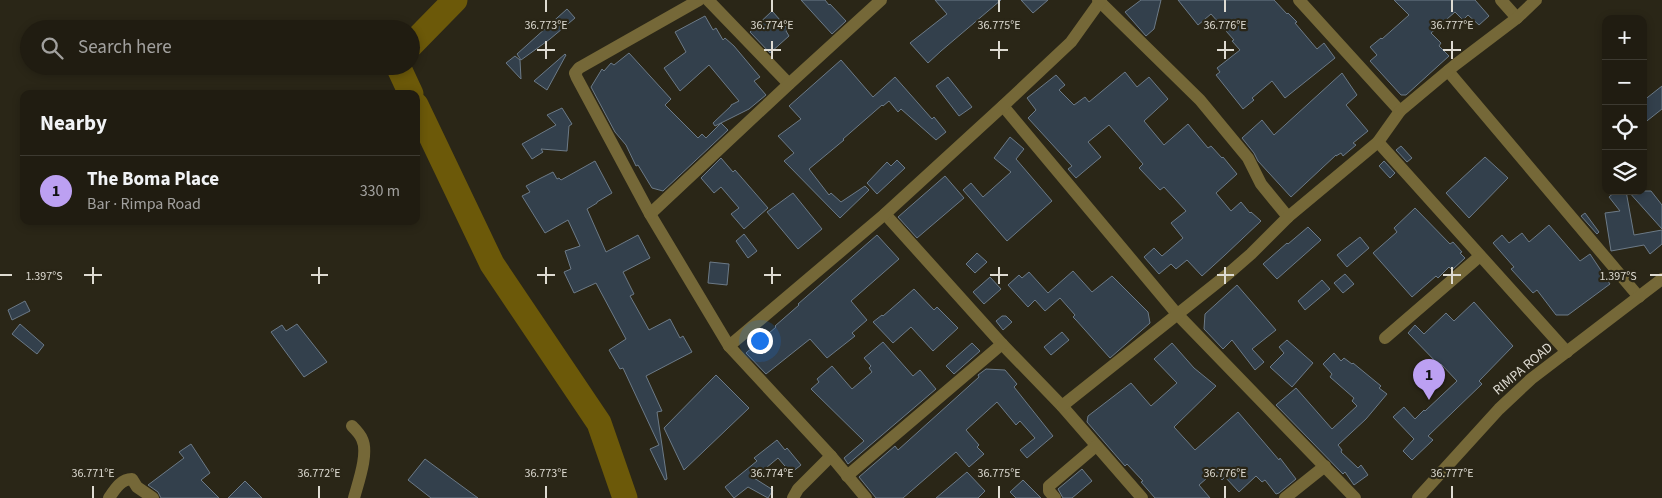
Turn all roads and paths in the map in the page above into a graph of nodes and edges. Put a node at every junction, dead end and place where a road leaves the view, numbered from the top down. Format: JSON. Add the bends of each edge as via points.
{"nodes":[{"id":1,"x":699,"y":0,"type":"edge"},
{"id":2,"x":708,"y":0,"type":"edge"},
{"id":3,"x":881,"y":0,"type":"edge"},
{"id":4,"x":1100,"y":0,"type":"edge"},
{"id":5,"x":1298,"y":0,"type":"edge"},
{"id":6,"x":1501,"y":0,"type":"edge"},
{"id":7,"x":1536,"y":0,"type":"edge"},
{"id":8,"x":1517,"y":18,"type":"junction"},
{"id":9,"x":1448,"y":71,"type":"junction"},
{"id":10,"x":789,"y":84,"type":"junction"},
{"id":11,"x":1004,"y":106,"type":"junction"},
{"id":12,"x":1400,"y":111,"type":"junction"},
{"id":13,"x":1378,"y":142,"type":"junction"},
{"id":14,"x":650,"y":214,"type":"junction"},
{"id":15,"x":885,"y":214,"type":"junction"},
{"id":16,"x":1288,"y":217,"type":"junction"},
{"id":17,"x":1480,"y":256,"type":"junction"},
{"id":18,"x":1662,"y":279,"type":"edge"},
{"id":19,"x":1639,"y":297,"type":"junction"},
{"id":20,"x":1177,"y":314,"type":"junction"},
{"id":21,"x":1385,"y":338,"type":"dead end"},
{"id":22,"x":1002,"y":344,"type":"junction"},
{"id":23,"x":729,"y":346,"type":"junction"},
{"id":24,"x":1567,"y":352,"type":"junction"},
{"id":25,"x":1062,"y":406,"type":"junction"},
{"id":26,"x":352,"y":426,"type":"dead end"},
{"id":27,"x":1096,"y":446,"type":"junction"},
{"id":28,"x":831,"y":456,"type":"junction"},
{"id":29,"x":1325,"y":466,"type":"junction"},
{"id":30,"x":846,"y":476,"type":"junction"},
{"id":31,"x":109,"y":498,"type":"edge"},
{"id":32,"x":153,"y":498,"type":"edge"},
{"id":33,"x":354,"y":498,"type":"edge"},
{"id":34,"x":793,"y":498,"type":"edge"},
{"id":35,"x":866,"y":498,"type":"edge"},
{"id":36,"x":1055,"y":498,"type":"edge"},
{"id":37,"x":1142,"y":498,"type":"edge"},
{"id":38,"x":1284,"y":498,"type":"edge"},
{"id":39,"x":1355,"y":498,"type":"edge"},
{"id":40,"x":1418,"y":498,"type":"edge"}],
"edges":[{"from":1,"to":14,"type":"street","via":[[575,73]]},
{"from":2,"to":10,"type":"street"},
{"from":3,"to":10,"type":"street"},
{"from":4,"to":11,"type":"street","via":[[1071,42]]},
{"from":4,"to":16,"type":"street","via":[[1200,100],[1248,158],[1261,184]]},
{"from":5,"to":12,"type":"street"},
{"from":6,"to":8,"type":"street"},
{"from":7,"to":8,"type":"street"},
{"from":8,"to":9,"type":"street"},
{"from":9,"to":12,"type":"street"},
{"from":9,"to":19,"type":"street"},
{"from":10,"to":14,"type":"street"},
{"from":11,"to":15,"type":"street"},
{"from":11,"to":20,"type":"street"},
{"from":12,"to":13,"type":"street"},
{"from":13,"to":16,"type":"street"},
{"from":13,"to":17,"type":"street"},
{"from":14,"to":23,"type":"street"},
{"from":15,"to":22,"type":"street"},
{"from":15,"to":23,"type":"street"},
{"from":16,"to":20,"type":"street","via":[[1251,254]]},
{"from":17,"to":21,"type":"street"},
{"from":17,"to":24,"type":"street"},
{"from":18,"to":19,"type":"street","name":"RIMPA ROAD"},
{"from":19,"to":24,"type":"street","name":"RIMPA ROAD"},
{"from":20,"to":25,"type":"street"},
{"from":20,"to":29,"type":"street"},
{"from":22,"to":25,"type":"street"},
{"from":22,"to":30,"type":"street"},
{"from":23,"to":28,"type":"street"},
{"from":24,"to":40,"type":"street","name":"RIMPA ROAD","via":[[1499,409]]},
{"from":25,"to":27,"type":"street"},
{"from":26,"to":33,"type":"street","via":[[364,444]]},
{"from":27,"to":36,"type":"street","via":[[1049,486]]},
{"from":27,"to":37,"type":"street"},
{"from":28,"to":30,"type":"street"},
{"from":28,"to":34,"type":"street"},
{"from":29,"to":38,"type":"street"},
{"from":29,"to":39,"type":"street"},
{"from":30,"to":35,"type":"street"},
{"from":31,"to":32,"type":"street","via":[[123,481],[132,479],[137,487]]}]}
